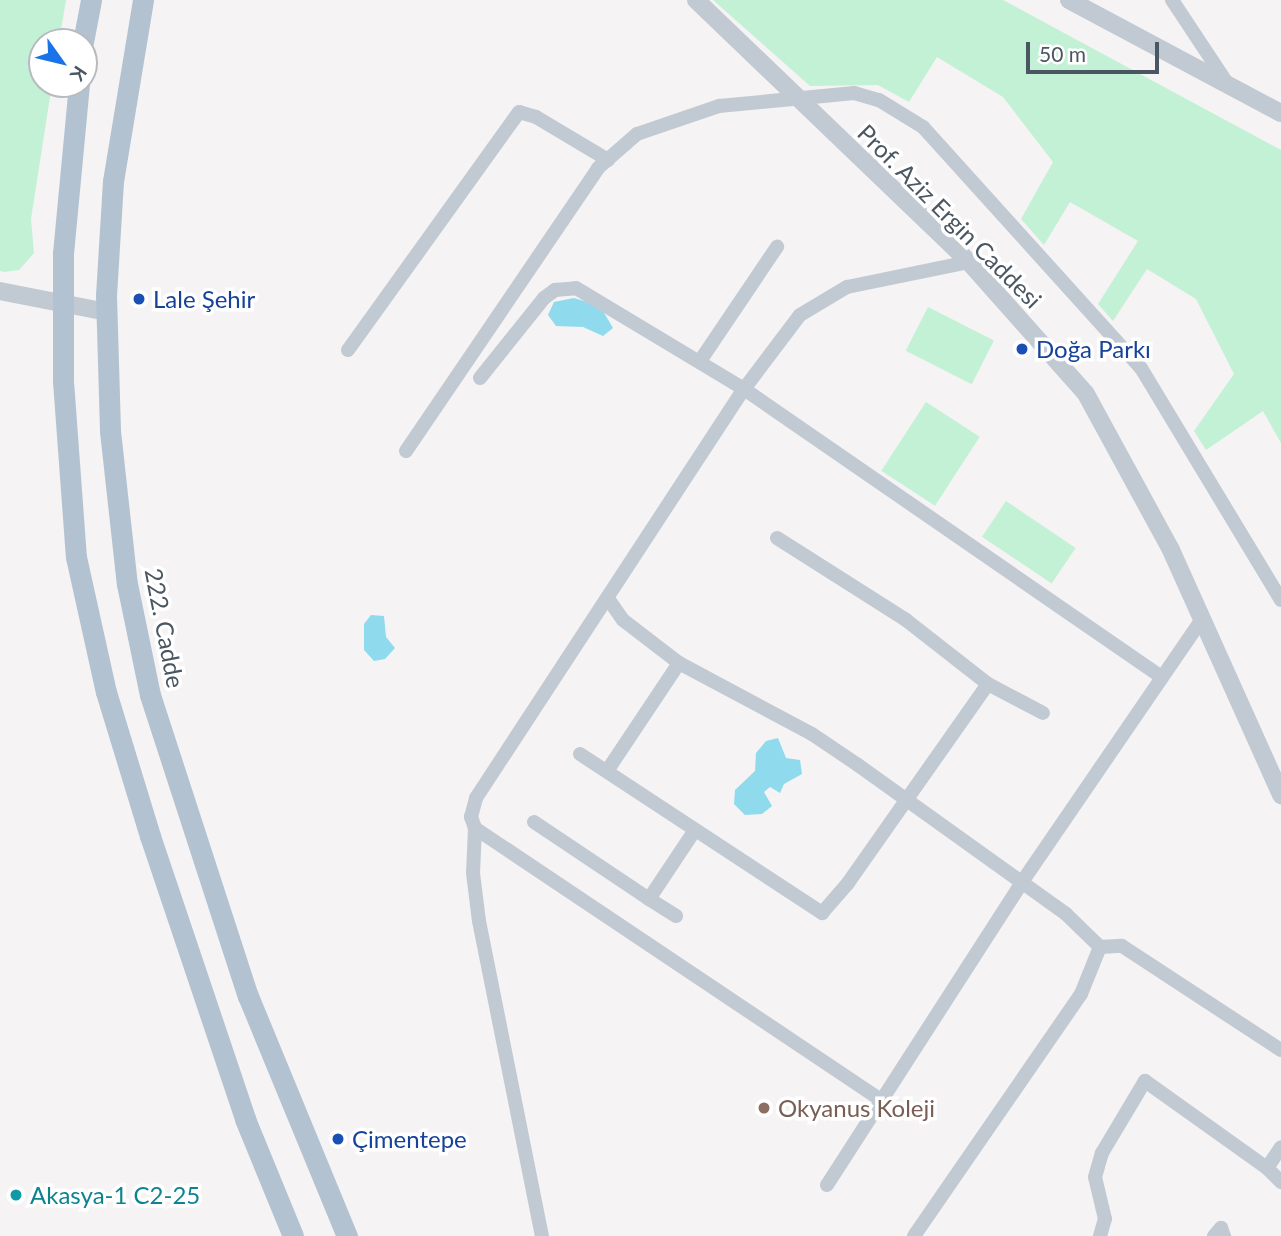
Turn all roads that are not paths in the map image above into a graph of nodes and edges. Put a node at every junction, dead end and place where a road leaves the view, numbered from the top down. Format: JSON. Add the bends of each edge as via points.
{"nodes":[{"id":1,"x":91,"y":0,"type":"edge"},
{"id":2,"x":144,"y":0,"type":"edge"},
{"id":3,"x":696,"y":0,"type":"edge"},
{"id":4,"x":1069,"y":0,"type":"edge"},
{"id":5,"x":1172,"y":0,"type":"edge"},
{"id":6,"x":86,"y":28,"type":"edge"},
{"id":7,"x":1227,"y":83,"type":"junction"},
{"id":8,"x":78,"y":98,"type":"edge"},
{"id":9,"x":798,"y":100,"type":"junction"},
{"id":10,"x":1281,"y":113,"type":"edge"},
{"id":11,"x":607,"y":160,"type":"junction"},
{"id":12,"x":777,"y":247,"type":"dead end"},
{"id":13,"x":969,"y":262,"type":"junction"},
{"id":14,"x":0,"y":291,"type":"edge"},
{"id":15,"x":63,"y":307,"type":"junction"},
{"id":16,"x":107,"y":312,"type":"junction"},
{"id":17,"x":348,"y":351,"type":"dead end"},
{"id":18,"x":700,"y":361,"type":"junction"},
{"id":19,"x":480,"y":378,"type":"dead end"},
{"id":20,"x":744,"y":389,"type":"junction"},
{"id":21,"x":406,"y":451,"type":"dead end"},
{"id":22,"x":777,"y":538,"type":"dead end"},
{"id":23,"x":609,"y":600,"type":"junction"},
{"id":24,"x":1281,"y":600,"type":"edge"},
{"id":25,"x":1203,"y":618,"type":"junction"},
{"id":26,"x":679,"y":663,"type":"junction"},
{"id":27,"x":1160,"y":676,"type":"junction"},
{"id":28,"x":988,"y":684,"type":"junction"},
{"id":29,"x":1043,"y":712,"type":"dead end"},
{"id":30,"x":580,"y":754,"type":"dead end"},
{"id":31,"x":607,"y":771,"type":"junction"},
{"id":32,"x":1281,"y":795,"type":"edge"},
{"id":33,"x":907,"y":799,"type":"junction"},
{"id":34,"x":534,"y":822,"type":"dead end"},
{"id":35,"x":475,"y":828,"type":"junction"},
{"id":36,"x":695,"y":830,"type":"junction"},
{"id":37,"x":1021,"y":881,"type":"junction"},
{"id":38,"x":649,"y":899,"type":"junction"},
{"id":39,"x":676,"y":916,"type":"dead end"},
{"id":40,"x":1100,"y":947,"type":"junction"},
{"id":41,"x":1281,"y":1050,"type":"edge"},
{"id":42,"x":881,"y":1100,"type":"junction"},
{"id":43,"x":1281,"y":1147,"type":"edge"},
{"id":44,"x":1267,"y":1168,"type":"junction"},
{"id":45,"x":1281,"y":1182,"type":"edge"},
{"id":46,"x":827,"y":1185,"type":"dead end"},
{"id":47,"x":293,"y":1236,"type":"edge"},
{"id":48,"x":347,"y":1236,"type":"edge"},
{"id":49,"x":542,"y":1236,"type":"edge"},
{"id":50,"x":914,"y":1236,"type":"edge"},
{"id":51,"x":1100,"y":1236,"type":"edge"},
{"id":52,"x":1214,"y":1236,"type":"edge"},
{"id":53,"x":1224,"y":1236,"type":"edge"}],
"edges":[{"from":1,"to":6,"type":"main road"},
{"from":2,"to":16,"type":"main road","name":"222. Cadde","via":[[113,181]]},
{"from":3,"to":9,"type":"street","name":"Prof. Aziz Ergin Caddesi"},
{"from":4,"to":7,"type":"street"},
{"from":5,"to":7,"type":"street"},
{"from":7,"to":10,"type":"street"},
{"from":8,"to":15,"type":"main road","via":[[63,253]]},
{"from":9,"to":11,"type":"street","via":[[719,106],[637,134]]},
{"from":9,"to":13,"type":"street","name":"Prof. Aziz Ergin Caddesi"},
{"from":9,"to":24,"type":"street","via":[[854,93],[879,100],[923,127],[1141,368]]},
{"from":11,"to":17,"type":"street","via":[[536,117],[519,112]]},
{"from":11,"to":21,"type":"street"},
{"from":12,"to":18,"type":"street"},
{"from":13,"to":20,"type":"street","via":[[846,287],[800,316]]},
{"from":13,"to":25,"type":"street","name":"Prof. Aziz Ergin Caddesi","via":[[1086,394]]},
{"from":14,"to":15,"type":"street"},
{"from":15,"to":16,"type":"street"},
{"from":15,"to":47,"type":"main road","via":[[63,382],[76,557],[106,692],[245,1119]]},
{"from":16,"to":48,"type":"main road","name":"222. Cadde","via":[[111,444],[127,584],[150,695],[247,996]]},
{"from":18,"to":19,"type":"street","via":[[596,298],[566,287],[544,298]]},
{"from":18,"to":20,"type":"street"},
{"from":20,"to":23,"type":"street"},
{"from":20,"to":27,"type":"street"},
{"from":22,"to":28,"type":"street","via":[[906,620]]},
{"from":23,"to":26,"type":"street","via":[[623,620]]},
{"from":23,"to":35,"type":"street","via":[[476,798],[471,817]]},
{"from":25,"to":27,"type":"street"},
{"from":25,"to":32,"type":"street","name":"Prof. Aziz Ergin Caddesi"},
{"from":26,"to":31,"type":"street"},
{"from":26,"to":33,"type":"street","via":[[812,734]]},
{"from":27,"to":37,"type":"street"},
{"from":28,"to":29,"type":"street"},
{"from":28,"to":33,"type":"street"},
{"from":30,"to":31,"type":"street"},
{"from":31,"to":36,"type":"street"},
{"from":33,"to":36,"type":"street","via":[[821,913]]},
{"from":33,"to":37,"type":"street"},
{"from":34,"to":38,"type":"street"},
{"from":35,"to":42,"type":"street"},
{"from":35,"to":49,"type":"street","via":[[472,873],[480,922]]},
{"from":36,"to":38,"type":"street"},
{"from":37,"to":40,"type":"street","via":[[1066,914]]},
{"from":37,"to":42,"type":"street"},
{"from":38,"to":39,"type":"street"},
{"from":40,"to":41,"type":"street","via":[[1122,946]]},
{"from":40,"to":50,"type":"street","via":[[1081,994]]},
{"from":42,"to":46,"type":"street"},
{"from":43,"to":44,"type":"street"},
{"from":44,"to":45,"type":"street"},
{"from":44,"to":51,"type":"street","via":[[1145,1081],[1102,1153],[1095,1177],[1105,1219]]},
{"from":52,"to":53,"type":"street","via":[[1221,1228]]}]}
